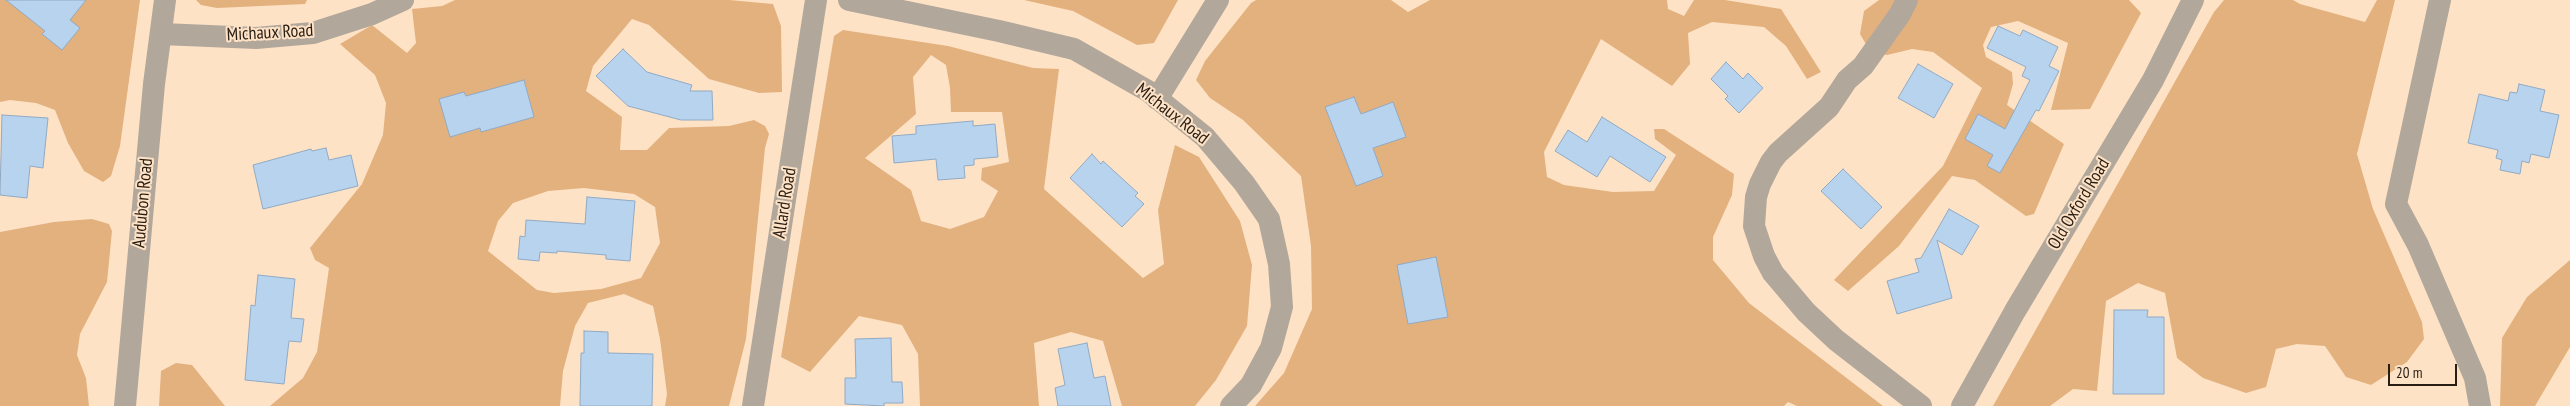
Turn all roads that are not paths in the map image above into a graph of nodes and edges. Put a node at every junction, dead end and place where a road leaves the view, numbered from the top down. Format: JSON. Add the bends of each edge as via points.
{"nodes":[{"id":1,"x":165,"y":0,"type":"edge"},
{"id":2,"x":403,"y":0,"type":"edge"},
{"id":3,"x":816,"y":0,"type":"edge"},
{"id":4,"x":849,"y":0,"type":"edge"},
{"id":5,"x":1218,"y":0,"type":"edge"},
{"id":6,"x":1906,"y":0,"type":"edge"},
{"id":7,"x":2194,"y":0,"type":"edge"},
{"id":8,"x":2440,"y":0,"type":"edge"},
{"id":9,"x":162,"y":34,"type":"junction"},
{"id":10,"x":1157,"y":99,"type":"junction"},
{"id":11,"x":125,"y":406,"type":"edge"},
{"id":12,"x":753,"y":406,"type":"edge"},
{"id":13,"x":1230,"y":406,"type":"edge"},
{"id":14,"x":1921,"y":406,"type":"edge"},
{"id":15,"x":1962,"y":406,"type":"edge"},
{"id":16,"x":2480,"y":406,"type":"edge"}],
"edges":[{"from":1,"to":9,"type":"street","name":"Audubon Road"},
{"from":2,"to":9,"type":"street","name":"Michaux Road","via":[[313,33],[256,38]]},
{"from":3,"to":12,"type":"street","name":"Allard Road"},
{"from":4,"to":10,"type":"street","name":"Michaux Road","via":[[1074,49]]},
{"from":5,"to":10,"type":"street"},
{"from":6,"to":14,"type":"street","via":[[1900,14],[1863,66],[1847,80],[1829,107],[1771,162],[1756,197],[1754,226],[1773,273],[1806,312],[1836,340]]},
{"from":7,"to":15,"type":"street","name":"Old Oxford Road","via":[[2153,80]]},
{"from":8,"to":16,"type":"street","via":[[2396,204],[2418,245],[2476,378]]},
{"from":9,"to":11,"type":"street","name":"Audubon Road","via":[[154,84]]},
{"from":10,"to":13,"type":"street","name":"Michaux Road","via":[[1205,137],[1244,183],[1269,220],[1279,264],[1282,307],[1271,348],[1251,385]]}]}
